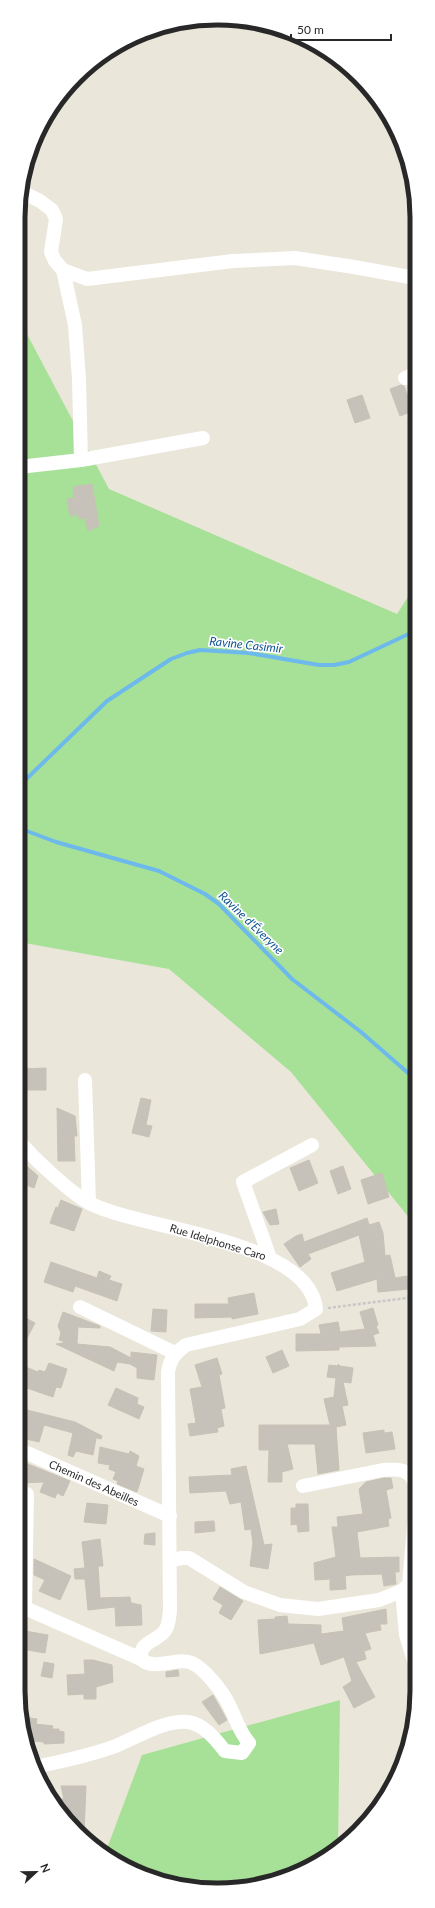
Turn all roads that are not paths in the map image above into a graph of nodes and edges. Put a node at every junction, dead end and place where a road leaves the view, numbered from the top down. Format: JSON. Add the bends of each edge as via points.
{"nodes":[{"id":1,"x":27,"y":194,"type":"edge"},
{"id":2,"x":63,"y":270,"type":"junction"},
{"id":3,"x":410,"y":277,"type":"edge"},
{"id":4,"x":203,"y":438,"type":"dead end"},
{"id":5,"x":81,"y":460,"type":"junction"},
{"id":6,"x":25,"y":466,"type":"edge"},
{"id":7,"x":85,"y":1080,"type":"dead end"},
{"id":8,"x":312,"y":1145,"type":"dead end"},
{"id":9,"x":25,"y":1147,"type":"edge"},
{"id":10,"x":89,"y":1203,"type":"junction"},
{"id":11,"x":270,"y":1258,"type":"junction"},
{"id":12,"x":80,"y":1307,"type":"dead end"},
{"id":13,"x":175,"y":1353,"type":"junction"},
{"id":14,"x":25,"y":1452,"type":"edge"},
{"id":15,"x":410,"y":1475,"type":"edge"},
{"id":16,"x":303,"y":1486,"type":"dead end"},
{"id":17,"x":27,"y":1494,"type":"dead end"},
{"id":18,"x":170,"y":1516,"type":"junction"},
{"id":19,"x":25,"y":1539,"type":"edge"},
{"id":20,"x":170,"y":1561,"type":"junction"},
{"id":21,"x":410,"y":1574,"type":"edge"},
{"id":22,"x":409,"y":1586,"type":"edge"},
{"id":23,"x":25,"y":1607,"type":"edge"},
{"id":24,"x":410,"y":1648,"type":"edge"},
{"id":25,"x":141,"y":1659,"type":"junction"},
{"id":26,"x":41,"y":1766,"type":"edge"}],
"edges":[{"from":1,"to":2,"type":"street","via":[[52,210],[56,219],[51,252]]},
{"from":2,"to":3,"type":"street","via":[[87,279],[233,261],[295,258]]},
{"from":2,"to":5,"type":"street","via":[[75,325]]},
{"from":4,"to":5,"type":"street"},
{"from":5,"to":6,"type":"street"},
{"from":7,"to":10,"type":"street"},
{"from":8,"to":11,"type":"street","via":[[243,1182]]},
{"from":9,"to":10,"type":"street","name":"Rue Idelphonse Caro"},
{"from":10,"to":11,"type":"street","name":"Rue Idelphonse Caro","via":[[119,1215],[254,1251]]},
{"from":11,"to":13,"type":"street","name":"Rue Idelphonse Caro","via":[[287,1268],[310,1291],[316,1310],[300,1319],[186,1345]]},
{"from":12,"to":13,"type":"street"},
{"from":13,"to":18,"type":"street","via":[[168,1372]]},
{"from":14,"to":18,"type":"street","name":"Chemin des Abeilles"},
{"from":15,"to":16,"type":"street","via":[[408,1472],[392,1469]]},
{"from":17,"to":19,"type":"street"},
{"from":18,"to":20,"type":"street"},
{"from":20,"to":22,"type":"street","via":[[189,1558],[244,1592],[280,1605],[318,1610],[379,1600]]},
{"from":20,"to":25,"type":"street","via":[[169,1622],[159,1637],[144,1646],[141,1650]]},
{"from":21,"to":22,"type":"street"},
{"from":22,"to":24,"type":"street","via":[[406,1635]]},
{"from":23,"to":25,"type":"street"},
{"from":25,"to":26,"type":"street","via":[[148,1663],[192,1662],[199,1668],[228,1704],[240,1733],[249,1743],[242,1753],[225,1751],[209,1732],[189,1722],[168,1724],[113,1747],[72,1760]]}]}
